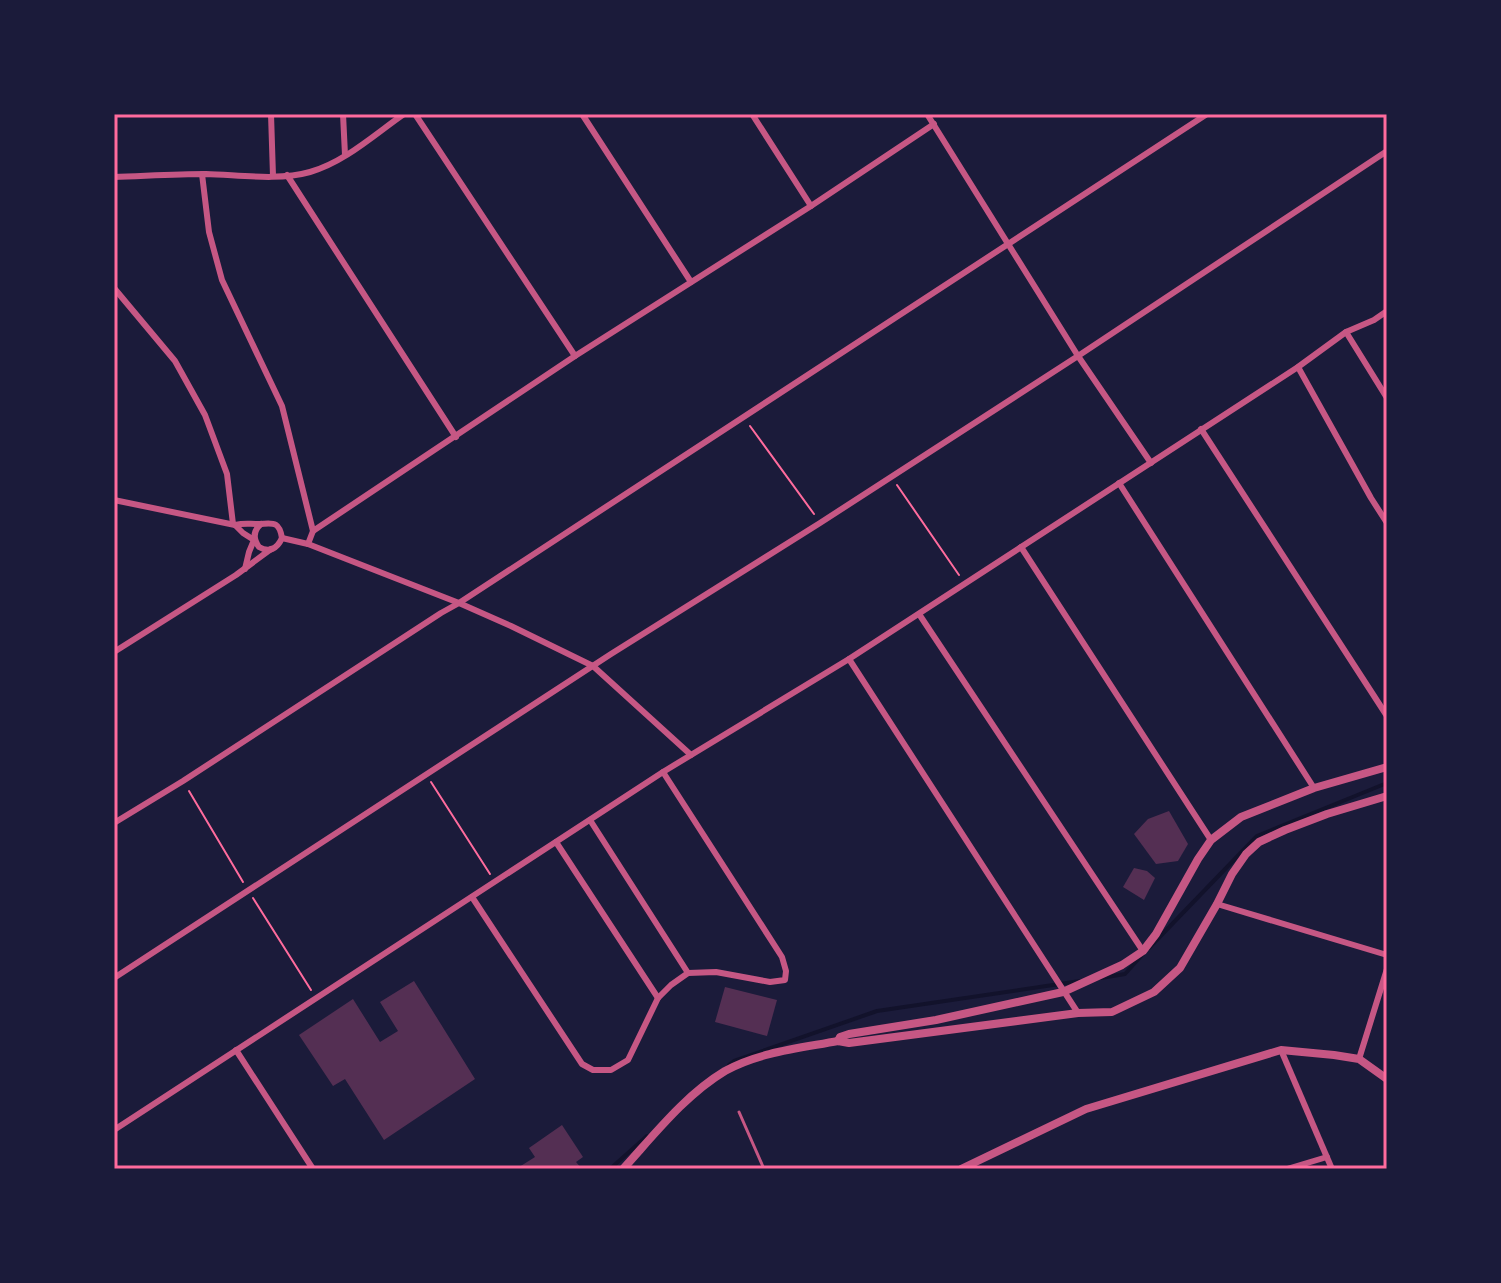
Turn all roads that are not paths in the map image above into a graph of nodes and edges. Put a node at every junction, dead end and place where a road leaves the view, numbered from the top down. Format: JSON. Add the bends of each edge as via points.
{"nodes":[{"id":1,"x":271,"y":114,"type":"edge"},
{"id":2,"x":343,"y":114,"type":"edge"},
{"id":3,"x":404,"y":114,"type":"edge"},
{"id":4,"x":415,"y":114,"type":"edge"},
{"id":5,"x":582,"y":114,"type":"edge"},
{"id":6,"x":752,"y":114,"type":"edge"},
{"id":7,"x":927,"y":114,"type":"edge"},
{"id":8,"x":1207,"y":114,"type":"edge"},
{"id":9,"x":934,"y":124,"type":"junction"},
{"id":10,"x":1387,"y":151,"type":"edge"},
{"id":11,"x":345,"y":155,"type":"junction"},
{"id":12,"x":202,"y":174,"type":"junction"},
{"id":13,"x":287,"y":175,"type":"junction"},
{"id":14,"x":273,"y":176,"type":"junction"},
{"id":15,"x":114,"y":177,"type":"edge"},
{"id":16,"x":811,"y":206,"type":"junction"},
{"id":17,"x":1009,"y":244,"type":"junction"},
{"id":18,"x":691,"y":282,"type":"junction"},
{"id":19,"x":114,"y":288,"type":"edge"},
{"id":20,"x":1387,"y":311,"type":"edge"},
{"id":21,"x":1346,"y":332,"type":"junction"},
{"id":22,"x":575,"y":356,"type":"junction"},
{"id":23,"x":1078,"y":356,"type":"junction"},
{"id":24,"x":1298,"y":367,"type":"junction"},
{"id":25,"x":1387,"y":398,"type":"edge"},
{"id":26,"x":1201,"y":429,"type":"junction"},
{"id":27,"x":456,"y":437,"type":"junction"},
{"id":28,"x":1151,"y":463,"type":"junction"},
{"id":29,"x":1119,"y":483,"type":"junction"},
{"id":30,"x":114,"y":500,"type":"edge"},
{"id":31,"x":1387,"y":523,"type":"edge"},
{"id":32,"x":234,"y":524,"type":"junction"},
{"id":33,"x":261,"y":524,"type":"junction"},
{"id":34,"x":313,"y":531,"type":"junction"},
{"id":35,"x":282,"y":538,"type":"junction"},
{"id":36,"x":254,"y":540,"type":"junction"},
{"id":37,"x":308,"y":544,"type":"junction"},
{"id":38,"x":1021,"y":547,"type":"junction"},
{"id":39,"x":271,"y":549,"type":"junction"},
{"id":40,"x":245,"y":569,"type":"junction"},
{"id":41,"x":459,"y":603,"type":"junction"},
{"id":42,"x":919,"y":614,"type":"junction"},
{"id":43,"x":114,"y":652,"type":"edge"},
{"id":44,"x":849,"y":659,"type":"junction"},
{"id":45,"x":593,"y":666,"type":"junction"},
{"id":46,"x":1387,"y":716,"type":"edge"},
{"id":47,"x":691,"y":755,"type":"junction"},
{"id":48,"x":1387,"y":767,"type":"edge"},
{"id":49,"x":663,"y":772,"type":"junction"},
{"id":50,"x":1314,"y":788,"type":"junction"},
{"id":51,"x":1387,"y":796,"type":"edge"},
{"id":52,"x":590,"y":820,"type":"junction"},
{"id":53,"x":114,"y":823,"type":"edge"},
{"id":54,"x":1211,"y":840,"type":"junction"},
{"id":55,"x":556,"y":842,"type":"junction"},
{"id":56,"x":472,"y":897,"type":"junction"},
{"id":57,"x":1217,"y":904,"type":"junction"},
{"id":58,"x":1143,"y":951,"type":"junction"},
{"id":59,"x":1387,"y":955,"type":"edge"},
{"id":60,"x":1387,"y":969,"type":"edge"},
{"id":61,"x":688,"y":973,"type":"junction"},
{"id":62,"x":114,"y":978,"type":"edge"},
{"id":63,"x":1063,"y":992,"type":"junction"},
{"id":64,"x":658,"y":998,"type":"junction"},
{"id":65,"x":1078,"y":1013,"type":"junction"},
{"id":66,"x":838,"y":1041,"type":"junction"},
{"id":67,"x":236,"y":1050,"type":"junction"},
{"id":68,"x":1281,"y":1050,"type":"junction"},
{"id":69,"x":1359,"y":1059,"type":"junction"},
{"id":70,"x":1387,"y":1079,"type":"edge"},
{"id":71,"x":739,"y":1112,"type":"dead end"},
{"id":72,"x":114,"y":1130,"type":"edge"},
{"id":73,"x":1327,"y":1157,"type":"junction"},
{"id":74,"x":313,"y":1169,"type":"edge"},
{"id":75,"x":623,"y":1169,"type":"edge"},
{"id":76,"x":764,"y":1169,"type":"edge"},
{"id":77,"x":961,"y":1169,"type":"edge"},
{"id":78,"x":1287,"y":1169,"type":"edge"},
{"id":79,"x":1332,"y":1169,"type":"edge"}],
"edges":[{"from":1,"to":14,"type":"street"},
{"from":2,"to":11,"type":"street"},
{"from":3,"to":11,"type":"street"},
{"from":4,"to":22,"type":"street"},
{"from":5,"to":18,"type":"street"},
{"from":6,"to":16,"type":"street"},
{"from":7,"to":9,"type":"street"},
{"from":8,"to":17,"type":"street"},
{"from":9,"to":16,"type":"street"},
{"from":9,"to":17,"type":"street"},
{"from":10,"to":23,"type":"street"},
{"from":11,"to":13,"type":"street","via":[[309,172]]},
{"from":12,"to":14,"type":"street"},
{"from":12,"to":15,"type":"street"},
{"from":12,"to":34,"type":"street","via":[[222,280],[282,406]]},
{"from":13,"to":14,"type":"street"},
{"from":13,"to":27,"type":"street"},
{"from":16,"to":18,"type":"street"},
{"from":17,"to":23,"type":"street"},
{"from":17,"to":41,"type":"street"},
{"from":18,"to":22,"type":"street"},
{"from":19,"to":32,"type":"street","via":[[175,361],[205,415],[227,474]]},
{"from":20,"to":21,"type":"street"},
{"from":21,"to":24,"type":"street"},
{"from":21,"to":25,"type":"street"},
{"from":22,"to":27,"type":"street"},
{"from":23,"to":28,"type":"street"},
{"from":23,"to":45,"type":"street"},
{"from":24,"to":26,"type":"street"},
{"from":24,"to":31,"type":"street"},
{"from":26,"to":28,"type":"street"},
{"from":26,"to":46,"type":"street"},
{"from":27,"to":34,"type":"street"},
{"from":28,"to":29,"type":"street"},
{"from":29,"to":38,"type":"street"},
{"from":29,"to":50,"type":"street"},
{"from":30,"to":32,"type":"street"},
{"from":32,"to":33,"type":"street"},
{"from":32,"to":36,"type":"street"},
{"from":33,"to":35,"type":"street","via":[[274,523]]},
{"from":33,"to":36,"type":"street"},
{"from":34,"to":37,"type":"street"},
{"from":35,"to":37,"type":"street"},
{"from":35,"to":39,"type":"street"},
{"from":36,"to":39,"type":"street"},
{"from":36,"to":40,"type":"street"},
{"from":37,"to":41,"type":"street"},
{"from":38,"to":42,"type":"street"},
{"from":38,"to":54,"type":"street"},
{"from":39,"to":40,"type":"street"},
{"from":40,"to":43,"type":"street"},
{"from":41,"to":45,"type":"street"},
{"from":41,"to":53,"type":"street"},
{"from":42,"to":44,"type":"street"},
{"from":42,"to":58,"type":"street"},
{"from":44,"to":47,"type":"street"},
{"from":44,"to":63,"type":"street"},
{"from":45,"to":47,"type":"street"},
{"from":45,"to":62,"type":"street"},
{"from":47,"to":49,"type":"street"},
{"from":48,"to":50,"type":"street"},
{"from":49,"to":52,"type":"street"},
{"from":49,"to":61,"type":"street","via":[[786,971],[785,980],[770,982],[716,972]]},
{"from":50,"to":54,"type":"street","via":[[1241,817]]},
{"from":51,"to":57,"type":"street","via":[[1259,842],[1239,864]]},
{"from":52,"to":55,"type":"street"},
{"from":52,"to":61,"type":"street"},
{"from":54,"to":58,"type":"street"},
{"from":55,"to":56,"type":"street"},
{"from":55,"to":64,"type":"street"},
{"from":56,"to":64,"type":"street","via":[[582,1064],[593,1070],[611,1070],[628,1060]]},
{"from":56,"to":67,"type":"street"},
{"from":57,"to":59,"type":"street"},
{"from":57,"to":65,"type":"street","via":[[1180,968],[1154,992],[1112,1012]]},
{"from":58,"to":63,"type":"street"},
{"from":60,"to":69,"type":"street"},
{"from":61,"to":64,"type":"street"},
{"from":63,"to":65,"type":"street"},
{"from":63,"to":66,"type":"street","via":[[844,1035]]},
{"from":65,"to":66,"type":"street"},
{"from":66,"to":75,"type":"street","via":[[765,1055],[726,1071],[693,1095]]},
{"from":67,"to":72,"type":"street"},
{"from":67,"to":74,"type":"street"},
{"from":68,"to":69,"type":"street"},
{"from":68,"to":73,"type":"street"},
{"from":68,"to":77,"type":"street","via":[[1086,1109]]},
{"from":69,"to":70,"type":"street"},
{"from":71,"to":76,"type":"lane"},
{"from":73,"to":78,"type":"street"},
{"from":73,"to":79,"type":"street"}]}
